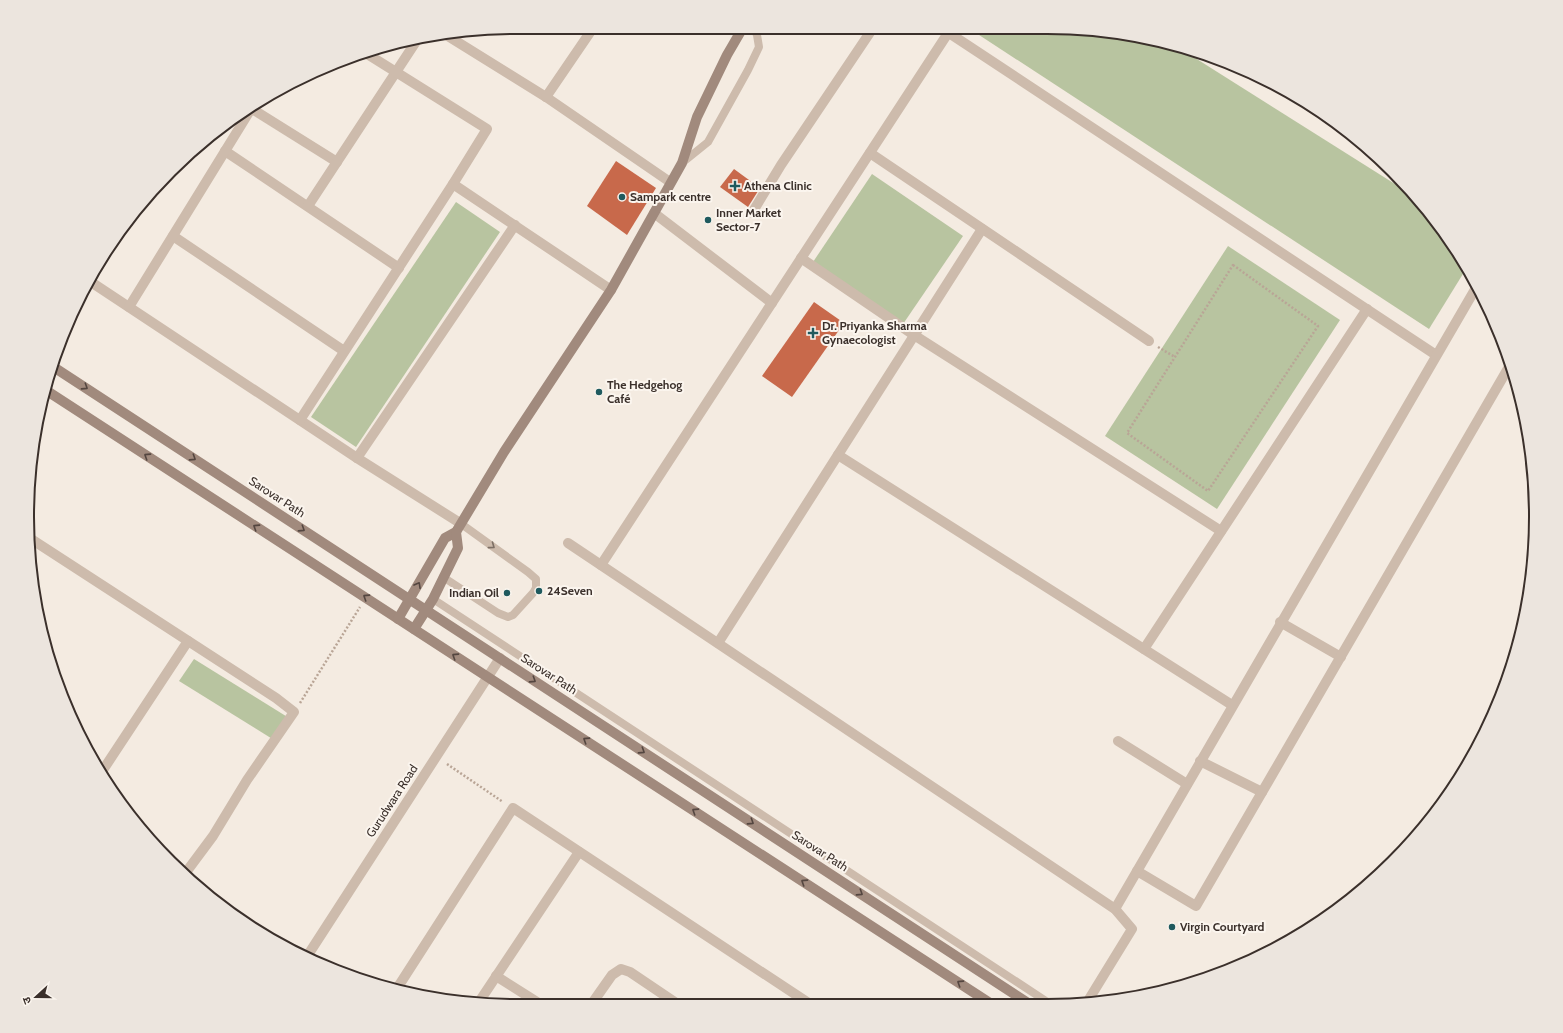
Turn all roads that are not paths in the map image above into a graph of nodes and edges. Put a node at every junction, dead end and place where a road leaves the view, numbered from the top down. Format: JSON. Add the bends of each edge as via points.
{"nodes":[{"id":1,"x":589,"y":34,"type":"edge"},
{"id":2,"x":739,"y":34,"type":"edge"},
{"id":3,"x":756,"y":34,"type":"edge"},
{"id":4,"x":869,"y":34,"type":"edge"},
{"id":5,"x":946,"y":34,"type":"edge"},
{"id":6,"x":950,"y":34,"type":"edge"},
{"id":7,"x":452,"y":38,"type":"edge"},
{"id":8,"x":414,"y":45,"type":"edge"},
{"id":9,"x":371,"y":57,"type":"edge"},
{"id":10,"x":396,"y":72,"type":"junction"},
{"id":11,"x":546,"y":97,"type":"junction"},
{"id":12,"x":255,"y":111,"type":"edge"},
{"id":13,"x":245,"y":118,"type":"edge"},
{"id":14,"x":226,"y":151,"type":"junction"},
{"id":15,"x":870,"y":153,"type":"junction"},
{"id":16,"x":337,"y":162,"type":"junction"},
{"id":17,"x":682,"y":163,"type":"junction"},
{"id":18,"x":670,"y":182,"type":"junction"},
{"id":19,"x":453,"y":184,"type":"junction"},
{"id":20,"x":308,"y":206,"type":"junction"},
{"id":21,"x":654,"y":213,"type":"junction"},
{"id":22,"x":752,"y":213,"type":"dead end"},
{"id":23,"x":515,"y":225,"type":"junction"},
{"id":24,"x":982,"y":229,"type":"junction"},
{"id":25,"x":173,"y":236,"type":"junction"},
{"id":26,"x":801,"y":258,"type":"junction"},
{"id":27,"x":399,"y":268,"type":"junction"},
{"id":28,"x":94,"y":284,"type":"edge"},
{"id":29,"x":611,"y":290,"type":"junction"},
{"id":30,"x":1474,"y":293,"type":"edge"},
{"id":31,"x":772,"y":303,"type":"junction"},
{"id":32,"x":129,"y":307,"type":"junction"},
{"id":33,"x":1367,"y":309,"type":"junction"},
{"id":34,"x":914,"y":335,"type":"junction"},
{"id":35,"x":1149,"y":341,"type":"road end"},
{"id":36,"x":344,"y":351,"type":"junction"},
{"id":37,"x":1436,"y":355,"type":"junction"},
{"id":38,"x":57,"y":369,"type":"edge"},
{"id":39,"x":1506,"y":371,"type":"edge"},
{"id":40,"x":50,"y":393,"type":"edge"},
{"id":41,"x":300,"y":420,"type":"junction"},
{"id":42,"x":838,"y":455,"type":"junction"},
{"id":43,"x":357,"y":458,"type":"junction"},
{"id":44,"x":458,"y":528,"type":"junction"},
{"id":45,"x":1221,"y":531,"type":"junction"},
{"id":46,"x":35,"y":541,"type":"edge"},
{"id":47,"x":568,"y":543,"type":"dead end"},
{"id":48,"x":601,"y":565,"type":"junction"},
{"id":49,"x":443,"y":577,"type":"junction"},
{"id":50,"x":432,"y":599,"type":"junction"},
{"id":51,"x":410,"y":600,"type":"junction"},
{"id":52,"x":426,"y":610,"type":"junction"},
{"id":53,"x":398,"y":619,"type":"junction"},
{"id":54,"x":1280,"y":622,"type":"junction"},
{"id":55,"x":414,"y":629,"type":"junction"},
{"id":56,"x":188,"y":641,"type":"junction"},
{"id":57,"x":718,"y":643,"type":"junction"},
{"id":58,"x":1144,"y":649,"type":"junction"},
{"id":59,"x":1341,"y":657,"type":"junction"},
{"id":60,"x":500,"y":658,"type":"junction"},
{"id":61,"x":488,"y":677,"type":"junction"},
{"id":62,"x":1232,"y":705,"type":"junction"},
{"id":63,"x":1118,"y":741,"type":"dead end"},
{"id":64,"x":1200,"y":761,"type":"junction"},
{"id":65,"x":105,"y":767,"type":"edge"},
{"id":66,"x":1187,"y":784,"type":"junction"},
{"id":67,"x":1262,"y":792,"type":"junction"},
{"id":68,"x":579,"y":852,"type":"junction"},
{"id":69,"x":188,"y":870,"type":"edge"},
{"id":70,"x":1137,"y":871,"type":"junction"},
{"id":71,"x":1115,"y":909,"type":"junction"},
{"id":72,"x":310,"y":952,"type":"edge"},
{"id":73,"x":496,"y":976,"type":"junction"},
{"id":74,"x":399,"y":985,"type":"edge"},
{"id":75,"x":1090,"y":997,"type":"edge"},
{"id":76,"x":482,"y":998,"type":"edge"},
{"id":77,"x":531,"y":999,"type":"edge"},
{"id":78,"x":594,"y":999,"type":"edge"},
{"id":79,"x":670,"y":999,"type":"edge"},
{"id":80,"x":802,"y":999,"type":"edge"},
{"id":81,"x":985,"y":999,"type":"edge"},
{"id":82,"x":1022,"y":999,"type":"edge"},
{"id":83,"x":1043,"y":999,"type":"edge"}],
"edges":[{"from":1,"to":11,"type":"street"},
{"from":2,"to":17,"type":"main road","via":[[696,117]]},
{"from":3,"to":17,"type":"lane","via":[[758,47],[712,136]]},
{"from":4,"to":22,"type":"street"},
{"from":5,"to":15,"type":"street"},
{"from":6,"to":33,"type":"street"},
{"from":7,"to":11,"type":"street"},
{"from":8,"to":10,"type":"street"},
{"from":9,"to":10,"type":"street"},
{"from":10,"to":16,"type":"street"},
{"from":10,"to":19,"type":"street","via":[[487,130]]},
{"from":11,"to":18,"type":"street"},
{"from":12,"to":16,"type":"street"},
{"from":13,"to":14,"type":"street"},
{"from":14,"to":20,"type":"street"},
{"from":14,"to":25,"type":"street"},
{"from":15,"to":24,"type":"street"},
{"from":15,"to":26,"type":"street"},
{"from":16,"to":20,"type":"street"},
{"from":17,"to":18,"type":"main road"},
{"from":18,"to":21,"type":"main road"},
{"from":19,"to":23,"type":"street"},
{"from":19,"to":27,"type":"street"},
{"from":20,"to":27,"type":"street"},
{"from":21,"to":29,"type":"main road"},
{"from":21,"to":31,"type":"street"},
{"from":23,"to":29,"type":"street"},
{"from":23,"to":43,"type":"street"},
{"from":24,"to":34,"type":"street"},
{"from":24,"to":35,"type":"street"},
{"from":25,"to":32,"type":"street"},
{"from":25,"to":36,"type":"street"},
{"from":26,"to":31,"type":"street"},
{"from":26,"to":34,"type":"street"},
{"from":27,"to":36,"type":"street"},
{"from":28,"to":32,"type":"street"},
{"from":29,"to":44,"type":"main road","via":[[504,452]]},
{"from":30,"to":37,"type":"street"},
{"from":31,"to":48,"type":"street"},
{"from":32,"to":41,"type":"street"},
{"from":33,"to":37,"type":"street"},
{"from":33,"to":45,"type":"street"},
{"from":34,"to":42,"type":"street"},
{"from":34,"to":45,"type":"street"},
{"from":36,"to":41,"type":"street"},
{"from":37,"to":54,"type":"street"},
{"from":38,"to":51,"type":"main road","name":"Sarovar Path","one_way":true},
{"from":39,"to":59,"type":"street"},
{"from":53,"to":40,"type":"main road","one_way":true},
{"from":41,"to":43,"type":"street"},
{"from":42,"to":57,"type":"street"},
{"from":42,"to":58,"type":"street"},
{"from":43,"to":44,"type":"street"},
{"from":44,"to":49,"type":"main road","via":[[458,548]]},
{"from":44,"to":49,"type":"lane","one_way":true,"via":[[528,572],[536,580],[536,588],[514,615],[508,617]]},
{"from":51,"to":44,"type":"main road","one_way":true,"via":[[445,538]]},
{"from":45,"to":58,"type":"street"},
{"from":46,"to":56,"type":"street"},
{"from":47,"to":48,"type":"street"},
{"from":48,"to":57,"type":"street"},
{"from":49,"to":50,"type":"main road"},
{"from":50,"to":52,"type":"main road"},
{"from":50,"to":83,"type":"lane"},
{"from":51,"to":52,"type":"main road","name":"Sarovar Path"},
{"from":51,"to":53,"type":"main road"},
{"from":52,"to":55,"type":"main road"},
{"from":52,"to":60,"type":"main road","name":"Sarovar Path"},
{"from":53,"to":55,"type":"main road"},
{"from":54,"to":59,"type":"street"},
{"from":54,"to":62,"type":"street"},
{"from":61,"to":55,"type":"main road","one_way":true},
{"from":56,"to":65,"type":"street"},
{"from":56,"to":69,"type":"street","via":[[294,712]]},
{"from":57,"to":71,"type":"street"},
{"from":58,"to":62,"type":"street"},
{"from":59,"to":67,"type":"street"},
{"from":60,"to":61,"type":"street","name":"Gurudwara Road"},
{"from":60,"to":82,"type":"main road","name":"Sarovar Path","one_way":true},
{"from":61,"to":72,"type":"street","name":"Gurudwara Road"},
{"from":81,"to":61,"type":"main road","one_way":true},
{"from":62,"to":64,"type":"street"},
{"from":63,"to":66,"type":"street"},
{"from":64,"to":66,"type":"street"},
{"from":64,"to":67,"type":"street"},
{"from":66,"to":70,"type":"street"},
{"from":67,"to":70,"type":"street","via":[[1196,906]]},
{"from":68,"to":73,"type":"street"},
{"from":68,"to":74,"type":"street","via":[[513,808]]},
{"from":68,"to":80,"type":"street"},
{"from":70,"to":71,"type":"street"},
{"from":71,"to":75,"type":"street","via":[[1132,929]]},
{"from":73,"to":76,"type":"street"},
{"from":73,"to":77,"type":"street"},
{"from":78,"to":79,"type":"street","via":[[612,975],[621,969],[630,972]]}]}
